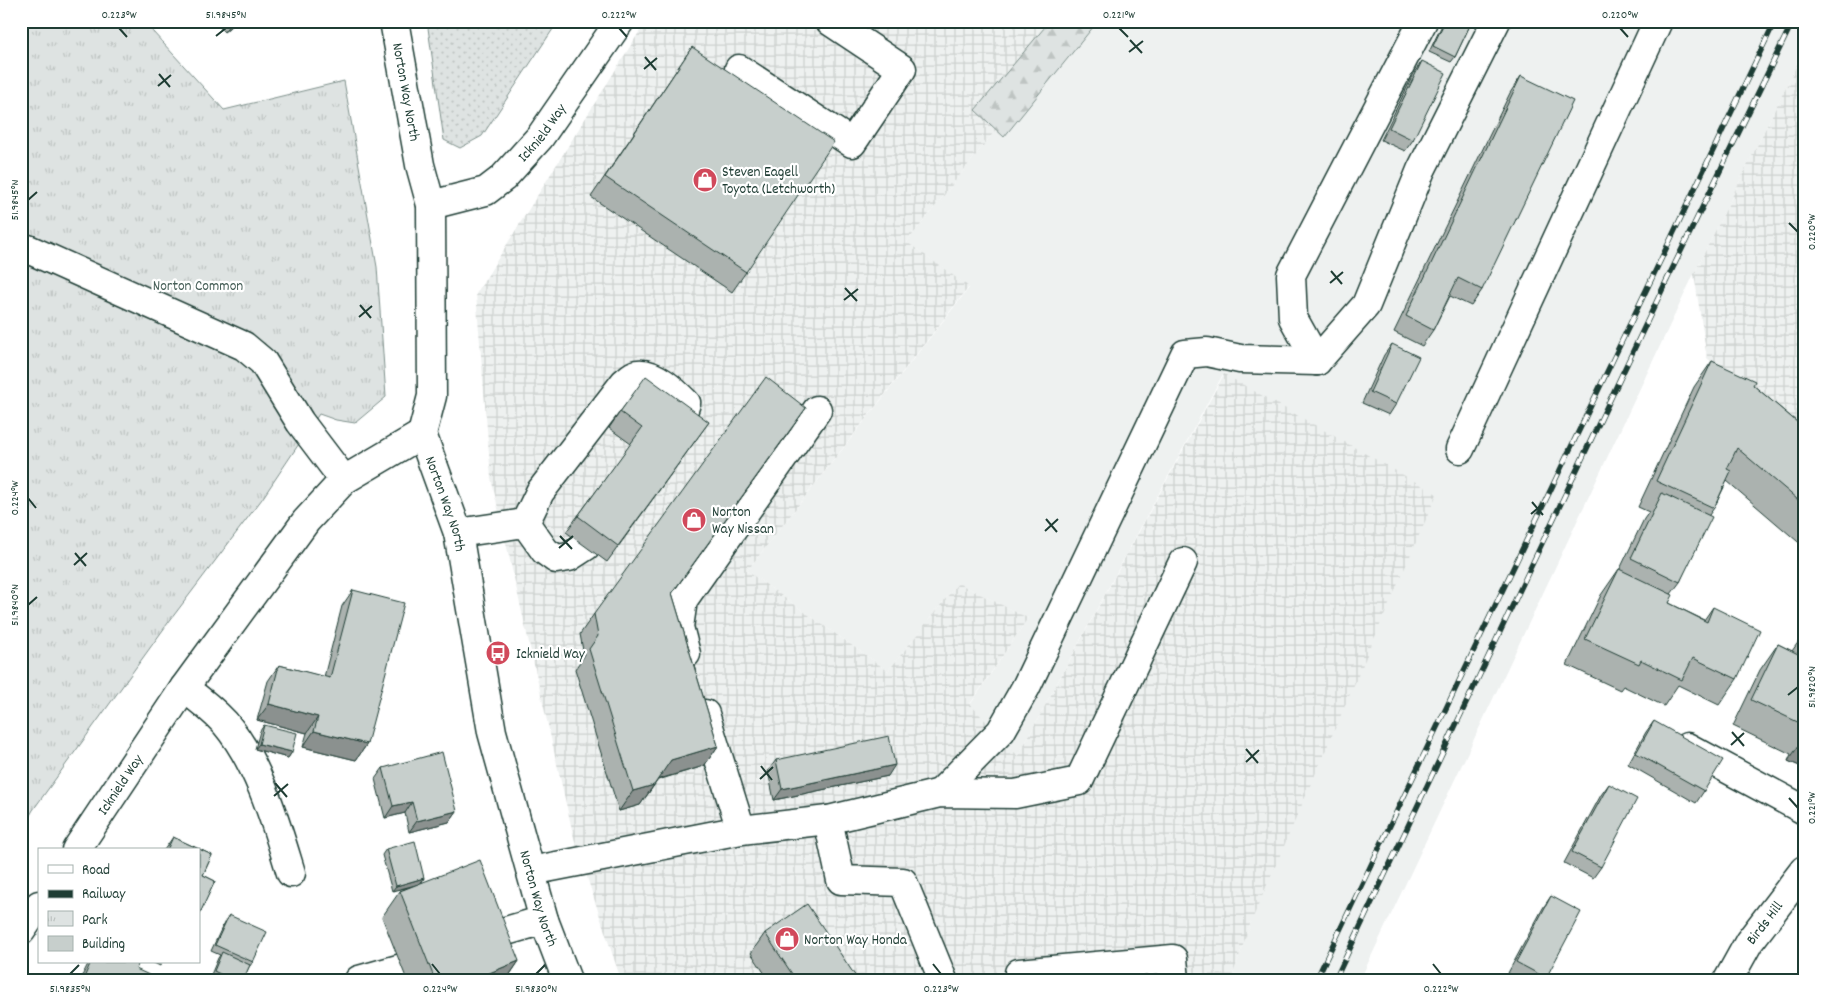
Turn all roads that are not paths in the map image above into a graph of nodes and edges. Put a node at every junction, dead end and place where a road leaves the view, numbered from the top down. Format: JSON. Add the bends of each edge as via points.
{"nodes":[{"id":1,"x":394,"y":21,"type":"edge"},
{"id":2,"x":830,"y":21,"type":"edge"},
{"id":3,"x":1423,"y":21,"type":"edge"},
{"id":4,"x":1496,"y":21,"type":"edge"},
{"id":5,"x":1658,"y":21,"type":"edge"},
{"id":6,"x":615,"y":24,"type":"edge"},
{"id":7,"x":739,"y":69,"type":"dead end"},
{"id":8,"x":431,"y":205,"type":"junction"},
{"id":9,"x":21,"y":253,"type":"edge"},
{"id":10,"x":1318,"y":361,"type":"junction"},
{"id":11,"x":817,"y":410,"type":"dead end"},
{"id":12,"x":679,"y":424,"type":"edge"},
{"id":13,"x":422,"y":434,"type":"junction"},
{"id":14,"x":1460,"y":449,"type":"dead end"},
{"id":15,"x":344,"y":480,"type":"junction"},
{"id":16,"x":525,"y":523,"type":"junction"},
{"id":17,"x":458,"y":533,"type":"junction"},
{"id":18,"x":586,"y":546,"type":"edge"},
{"id":19,"x":1183,"y":562,"type":"dead end"},
{"id":20,"x":184,"y":688,"type":"junction"},
{"id":21,"x":1687,"y":746,"type":"edge"},
{"id":22,"x":940,"y":793,"type":"junction"},
{"id":23,"x":1804,"y":810,"type":"edge"},
{"id":24,"x":828,"y":820,"type":"junction"},
{"id":25,"x":741,"y":830,"type":"junction"},
{"id":26,"x":77,"y":848,"type":"edge"},
{"id":27,"x":1804,"y":870,"type":"edge"},
{"id":28,"x":531,"y":871,"type":"junction"},
{"id":29,"x":291,"y":873,"type":"dead end"},
{"id":30,"x":38,"y":905,"type":"edge"},
{"id":31,"x":544,"y":920,"type":"junction"},
{"id":32,"x":21,"y":930,"type":"edge"},
{"id":33,"x":482,"y":938,"type":"edge"},
{"id":34,"x":402,"y":968,"type":"dead end"},
{"id":35,"x":359,"y":980,"type":"edge"},
{"id":36,"x":567,"y":980,"type":"edge"},
{"id":37,"x":943,"y":980,"type":"edge"},
{"id":38,"x":1019,"y":980,"type":"edge"},
{"id":39,"x":1175,"y":980,"type":"edge"},
{"id":40,"x":1728,"y":980,"type":"edge"}],
"edges":[{"from":1,"to":8,"type":"street","name":"Norton Way North","via":[[420,165]]},
{"from":2,"to":7,"type":"street","via":[[902,69],[852,143]]},
{"from":3,"to":10,"type":"street","via":[[1290,274],[1294,318]]},
{"from":4,"to":10,"type":"street","via":[[1421,170],[1366,305]]},
{"from":5,"to":14,"type":"street"},
{"from":6,"to":8,"type":"street","name":"Icknield Way","via":[[540,137],[503,178],[486,191]]},
{"from":8,"to":13,"type":"street","name":"Norton Way North","via":[[432,396]]},
{"from":9,"to":15,"type":"street","via":[[28,249],[244,346],[263,362],[300,422]]},
{"from":10,"to":22,"type":"street","via":[[1240,359],[1207,352],[1185,354],[1026,687],[1001,732]]},
{"from":11,"to":25,"type":"street","via":[[683,600],[679,627]]},
{"from":12,"to":16,"type":"street","via":[[686,403],[673,390],[647,374],[635,374],[624,383],[540,492]]},
{"from":13,"to":15,"type":"street","name":"Icknield Way"},
{"from":13,"to":17,"type":"street","name":"Norton Way North"},
{"from":15,"to":20,"type":"street","name":"Icknield Way","via":[[306,521]]},
{"from":16,"to":17,"type":"street"},
{"from":16,"to":18,"type":"street","via":[[545,551],[556,559],[569,557]]},
{"from":17,"to":28,"type":"street","name":"Norton Way North","via":[[492,732]]},
{"from":19,"to":22,"type":"street","via":[[1079,781],[1015,794]]},
{"from":20,"to":26,"type":"street","name":"Icknield Way"},
{"from":20,"to":29,"type":"street","via":[[226,725],[243,751],[272,812]]},
{"from":21,"to":23,"type":"street"},
{"from":22,"to":24,"type":"street"},
{"from":24,"to":25,"type":"street"},
{"from":24,"to":37,"type":"street","via":[[840,880],[903,882]]},
{"from":25,"to":28,"type":"street"},
{"from":27,"to":40,"type":"street","name":"Birds Hill","via":[[1749,942]]},
{"from":28,"to":31,"type":"street","name":"Norton Way North"},
{"from":30,"to":32,"type":"street"},
{"from":31,"to":33,"type":"street"},
{"from":31,"to":36,"type":"street","name":"Norton Way North"},
{"from":34,"to":35,"type":"street"},
{"from":38,"to":39,"type":"street","via":[[1019,973],[1173,958]]}]}
